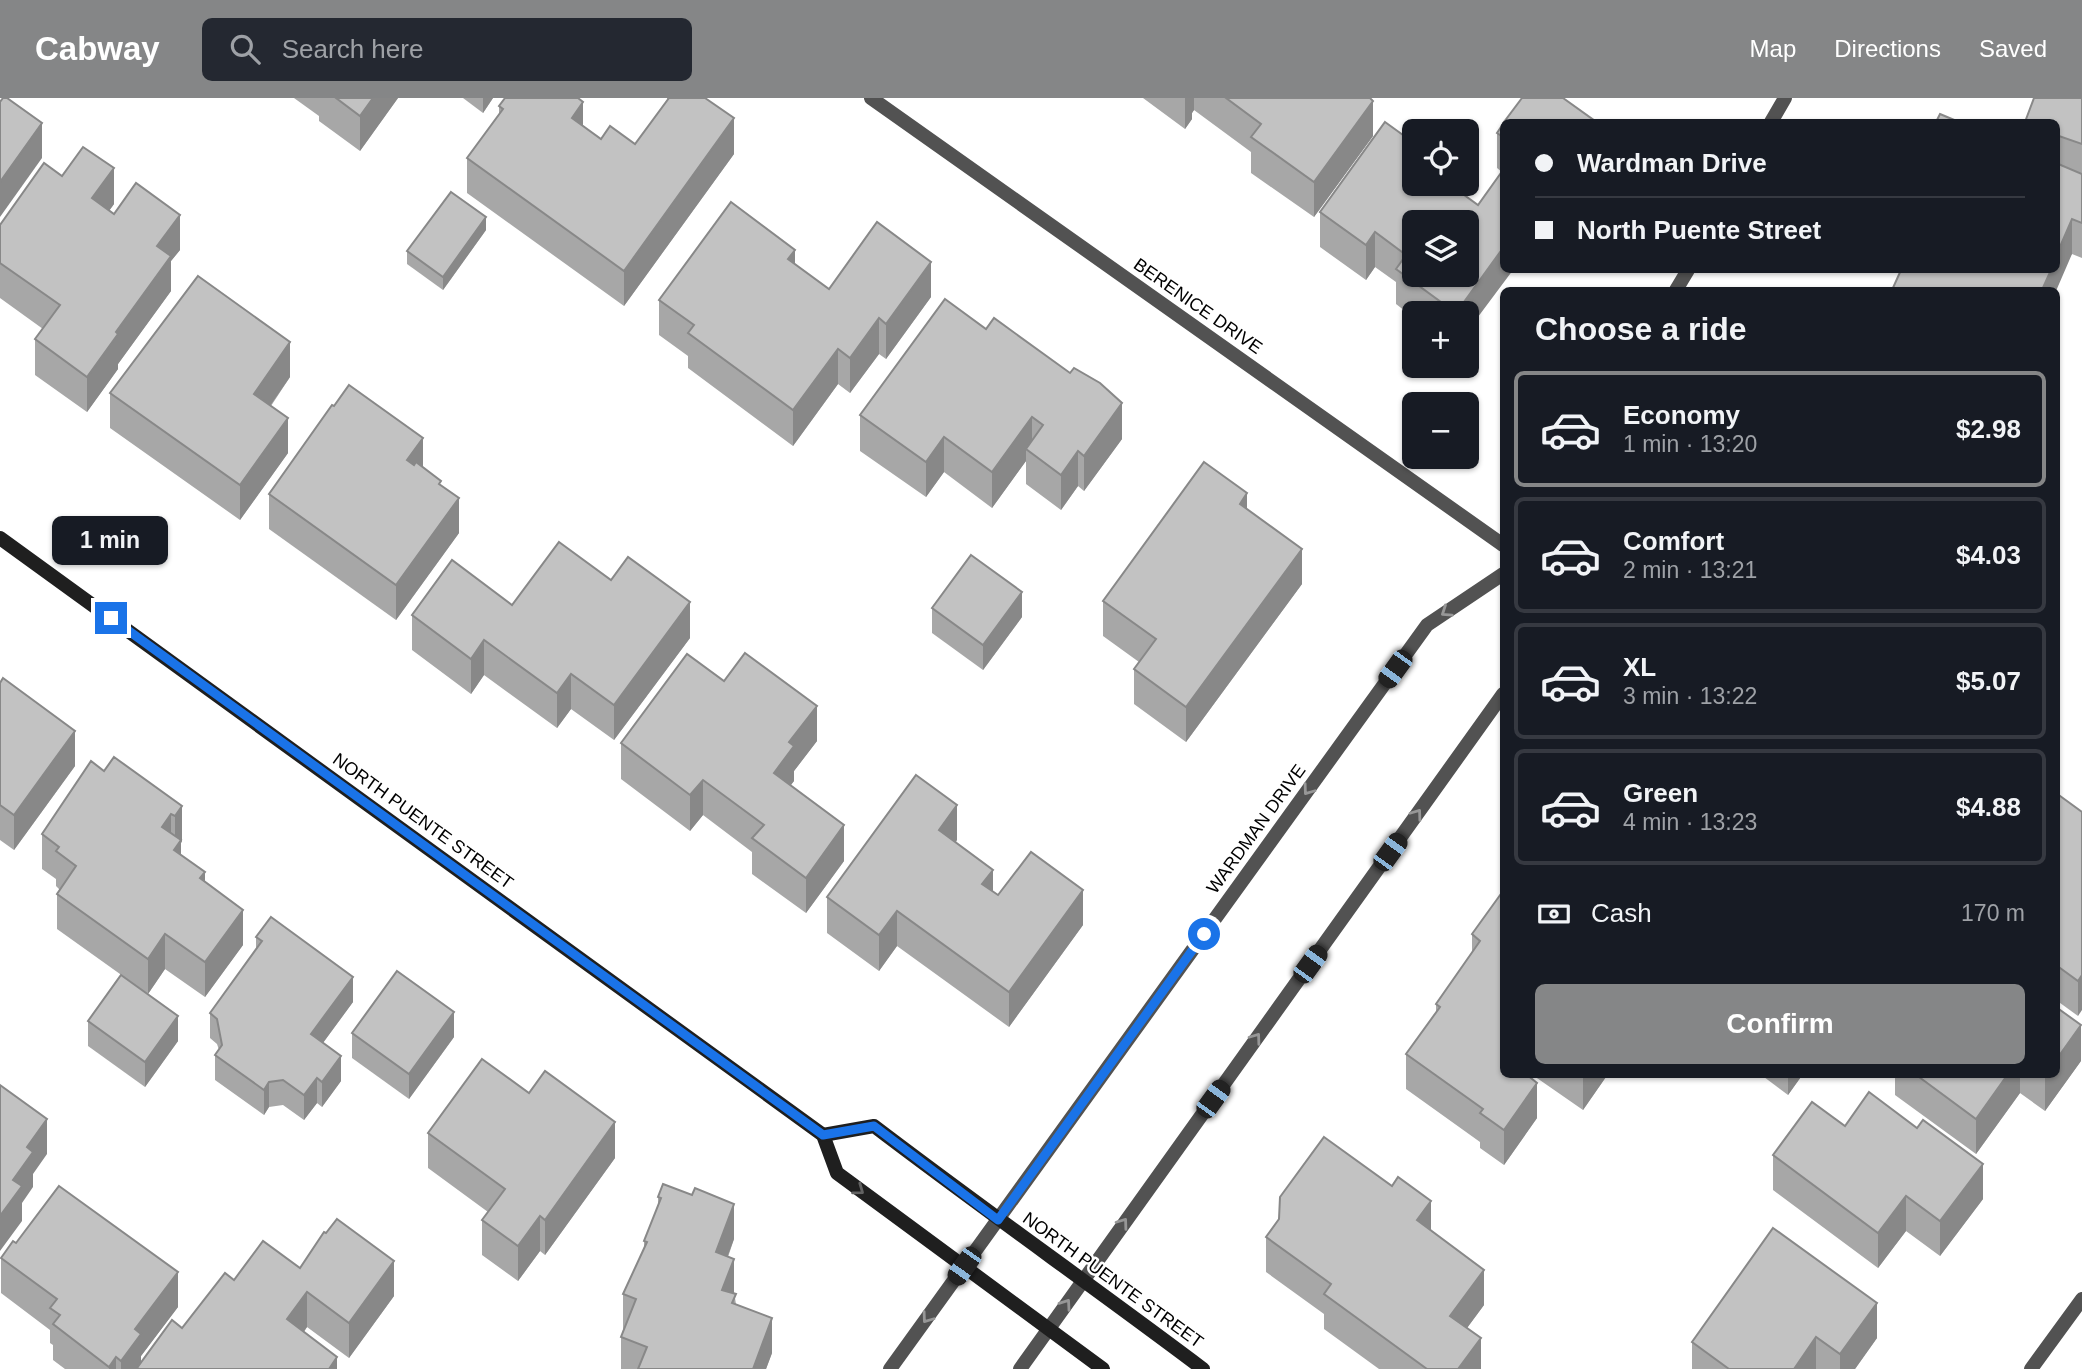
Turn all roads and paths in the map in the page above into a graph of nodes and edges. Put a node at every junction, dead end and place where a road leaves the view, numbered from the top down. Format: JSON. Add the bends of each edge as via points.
{"nodes":[{"id":1,"x":871,"y":98,"type":"edge"},
{"id":2,"x":1785,"y":98,"type":"edge"},
{"id":3,"x":1773,"y":119,"type":"edge"},
{"id":4,"x":0,"y":538,"type":"edge"},
{"id":5,"x":1500,"y":543,"type":"edge"},
{"id":6,"x":1500,"y":576,"type":"edge"},
{"id":7,"x":1500,"y":698,"type":"edge"},
{"id":8,"x":823,"y":1135,"type":"junction"},
{"id":9,"x":998,"y":1220,"type":"junction"},
{"id":10,"x":964,"y":1266,"type":"junction"},
{"id":11,"x":1084,"y":1279,"type":"junction"},
{"id":12,"x":2082,"y":1299,"type":"edge"},
{"id":13,"x":1048,"y":1329,"type":"junction"},
{"id":14,"x":890,"y":1369,"type":"edge"},
{"id":15,"x":1020,"y":1369,"type":"edge"},
{"id":16,"x":1103,"y":1369,"type":"edge"},
{"id":17,"x":1203,"y":1369,"type":"edge"},
{"id":18,"x":2031,"y":1369,"type":"edge"}],
"edges":[{"from":1,"to":5,"type":"street","name":"BERENICE DRIVE"},
{"from":2,"to":3,"type":"street"},
{"from":4,"to":8,"type":"street","name":"NORTH PUENTE STREET"},
{"from":6,"to":9,"type":"street","name":"WARDMAN DRIVE","one_way":true,"via":[[1427,625]]},
{"from":11,"to":7,"type":"street","one_way":true},
{"from":8,"to":9,"type":"street","name":"NORTH PUENTE STREET","via":[[874,1126]]},
{"from":8,"to":10,"type":"street","one_way":true,"via":[[837,1173]]},
{"from":9,"to":10,"type":"street","name":"WARDMAN DRIVE"},
{"from":9,"to":11,"type":"street","name":"NORTH PUENTE STREET"},
{"from":10,"to":13,"type":"street"},
{"from":10,"to":14,"type":"street","name":"WARDMAN DRIVE","one_way":true},
{"from":13,"to":11,"type":"street","one_way":true},
{"from":11,"to":17,"type":"street","name":"NORTH PUENTE STREET"},
{"from":12,"to":18,"type":"street"},
{"from":13,"to":15,"type":"street"},
{"from":13,"to":16,"type":"street"}]}
